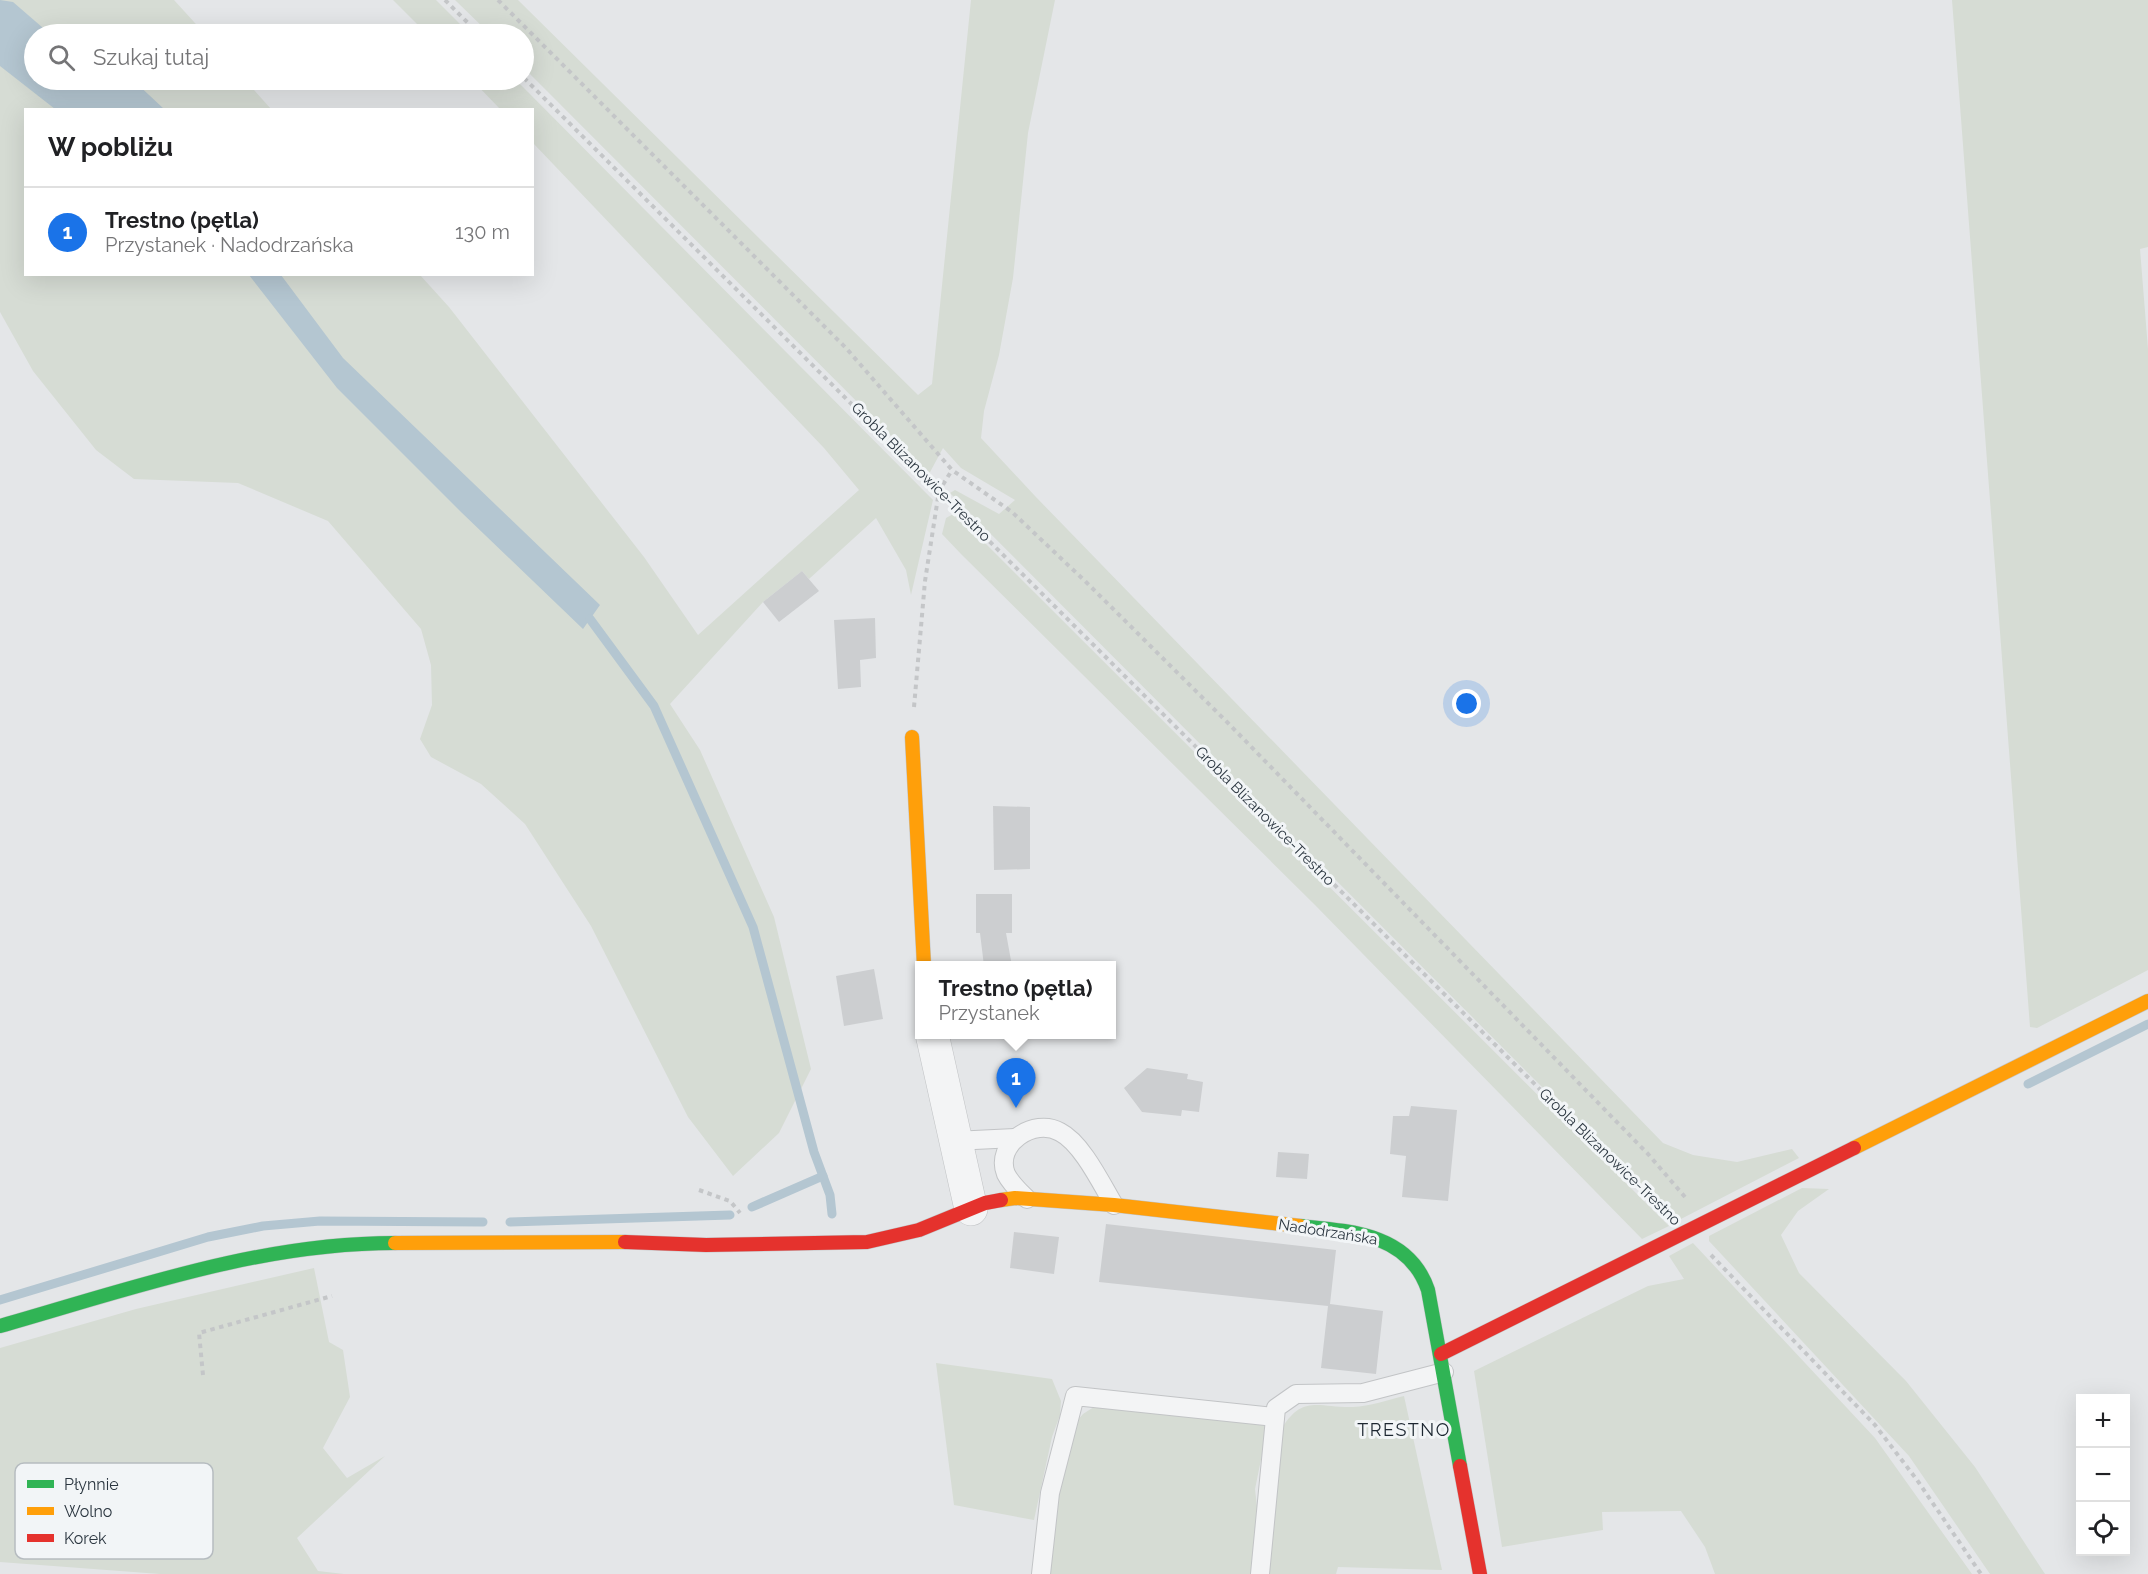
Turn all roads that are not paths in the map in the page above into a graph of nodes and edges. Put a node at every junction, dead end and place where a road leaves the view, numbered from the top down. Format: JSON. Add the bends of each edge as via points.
{"nodes":[{"id":1,"x":912,"y":737,"type":"road end"},
{"id":2,"x":924,"y":961,"type":"edge"},
{"id":3,"x":2148,"y":1001,"type":"edge"},
{"id":4,"x":933,"y":1039,"type":"edge"},
{"id":5,"x":1017,"y":1137,"type":"junction"},
{"id":6,"x":954,"y":1141,"type":"junction"},
{"id":7,"x":1027,"y":1198,"type":"junction"},
{"id":8,"x":1114,"y":1206,"type":"junction"},
{"id":9,"x":971,"y":1209,"type":"junction"},
{"id":10,"x":0,"y":1326,"type":"edge"},
{"id":11,"x":1443,"y":1363,"type":"junction"},
{"id":12,"x":1275,"y":1417,"type":"junction"},
{"id":13,"x":1041,"y":1574,"type":"edge"},
{"id":14,"x":1260,"y":1574,"type":"edge"},
{"id":15,"x":1480,"y":1574,"type":"edge"}],
"edges":[{"from":1,"to":2,"type":"street"},
{"from":3,"to":11,"type":"street","via":[[1688,1231]]},
{"from":4,"to":6,"type":"street"},
{"from":5,"to":6,"type":"lane"},
{"from":5,"to":7,"type":"lane","via":[[1005,1155],[1004,1166],[1015,1187]]},
{"from":5,"to":8,"type":"lane","via":[[1038,1128],[1050,1128],[1068,1137]]},
{"from":6,"to":9,"type":"street"},
{"from":7,"to":8,"type":"street","name":"Nadodrzańska"},
{"from":7,"to":9,"type":"street","name":"Nadodrzańska","via":[[985,1203]]},
{"from":8,"to":11,"type":"street","name":"Nadodrzańska","via":[[1321,1228],[1392,1243],[1422,1272]]},
{"from":9,"to":10,"type":"street","name":"Nadodrzańska","via":[[919,1230],[867,1242],[328,1246],[227,1261]]},
{"from":11,"to":12,"type":"lane","via":[[1363,1393],[1296,1394],[1276,1407]]},
{"from":11,"to":15,"type":"street","name":"Nadodrzańska"},
{"from":12,"to":13,"type":"lane","via":[[1075,1396],[1050,1493]]},
{"from":12,"to":14,"type":"lane"}]}
